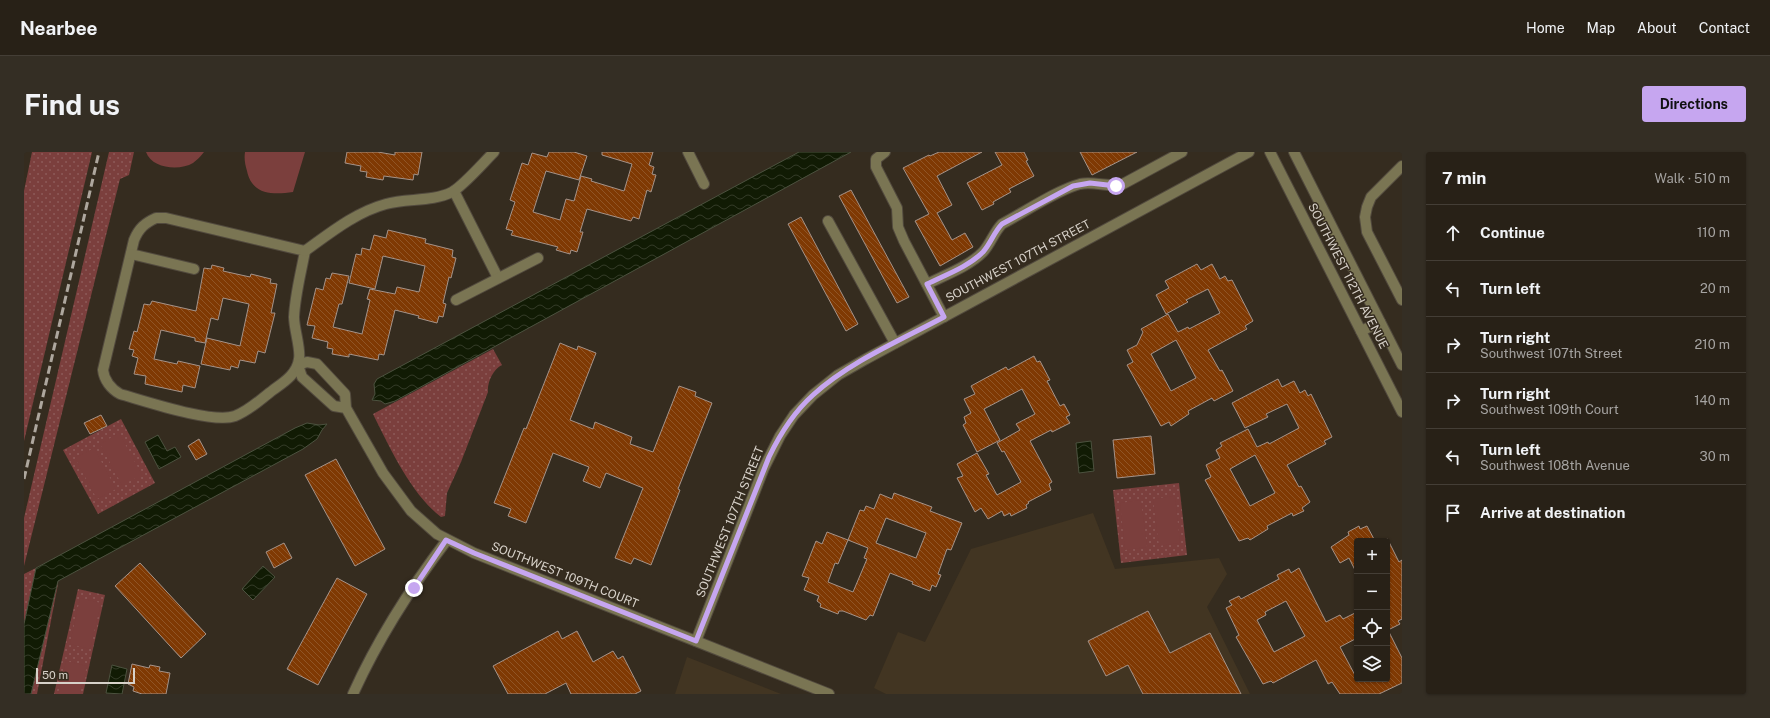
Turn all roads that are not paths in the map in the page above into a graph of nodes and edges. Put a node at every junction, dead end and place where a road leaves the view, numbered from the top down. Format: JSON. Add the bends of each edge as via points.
{"nodes":[{"id":1,"x":494,"y":152,"type":"edge"},
{"id":2,"x":688,"y":152,"type":"edge"},
{"id":3,"x":885,"y":152,"type":"edge"},
{"id":4,"x":1182,"y":152,"type":"edge"},
{"id":5,"x":1249,"y":152,"type":"edge"},
{"id":6,"x":1270,"y":152,"type":"edge"},
{"id":7,"x":1294,"y":152,"type":"edge"},
{"id":8,"x":1402,"y":166,"type":"edge"},
{"id":9,"x":704,"y":184,"type":"dead end"},
{"id":10,"x":454,"y":191,"type":"junction"},
{"id":11,"x":828,"y":221,"type":"dead end"},
{"id":12,"x":305,"y":251,"type":"junction"},
{"id":13,"x":131,"y":254,"type":"junction"},
{"id":14,"x":538,"y":258,"type":"dead end"},
{"id":15,"x":194,"y":269,"type":"dead end"},
{"id":16,"x":498,"y":278,"type":"junction"},
{"id":17,"x":927,"y":284,"type":"junction"},
{"id":18,"x":456,"y":300,"type":"dead end"},
{"id":19,"x":1402,"y":300,"type":"edge"},
{"id":20,"x":944,"y":317,"type":"junction"},
{"id":21,"x":1380,"y":322,"type":"junction"},
{"id":22,"x":1361,"y":331,"type":"junction"},
{"id":23,"x":895,"y":343,"type":"junction"},
{"id":24,"x":298,"y":365,"type":"junction"},
{"id":25,"x":1402,"y":365,"type":"edge"},
{"id":26,"x":346,"y":408,"type":"junction"},
{"id":27,"x":1402,"y":412,"type":"edge"},
{"id":28,"x":446,"y":540,"type":"junction"},
{"id":29,"x":696,"y":641,"type":"junction"},
{"id":30,"x":353,"y":694,"type":"edge"},
{"id":31,"x":829,"y":694,"type":"edge"}],
"edges":[{"from":1,"to":10,"type":"street"},
{"from":2,"to":9,"type":"street"},
{"from":3,"to":17,"type":"street","via":[[876,159],[876,167],[897,208],[898,227],[904,241]]},
{"from":4,"to":17,"type":"street","via":[[1123,184],[1085,184],[1068,188],[1002,224],[977,257]]},
{"from":5,"to":20,"type":"street","name":"SOUTHWEST 107TH STREET"},
{"from":6,"to":22,"type":"street","name":"SOUTHWEST 112TH AVENUE"},
{"from":7,"to":21,"type":"street","name":"SOUTHWEST 112TH AVENUE"},
{"from":8,"to":19,"type":"street","via":[[1371,197],[1365,217],[1367,232]]},
{"from":10,"to":12,"type":"street","via":[[438,197],[399,201],[373,209],[348,221]]},
{"from":10,"to":16,"type":"street"},
{"from":11,"to":23,"type":"street"},
{"from":12,"to":13,"type":"street","via":[[156,218],[138,231]]},
{"from":12,"to":24,"type":"street","via":[[294,316],[300,358]]},
{"from":13,"to":15,"type":"street"},
{"from":13,"to":24,"type":"street","via":[[104,370],[107,381],[117,393],[201,414],[230,417],[242,412],[288,379]]},
{"from":14,"to":16,"type":"street"},
{"from":16,"to":18,"type":"street"},
{"from":17,"to":20,"type":"street"},
{"from":20,"to":23,"type":"street","name":"SOUTHWEST 107TH STREET"},
{"from":21,"to":22,"type":"street"},
{"from":21,"to":25,"type":"street","name":"SOUTHWEST 112TH AVENUE"},
{"from":22,"to":27,"type":"street","name":"SOUTHWEST 112TH AVENUE"},
{"from":23,"to":29,"type":"street","name":"SOUTHWEST 107TH STREET","via":[[818,390],[798,410],[783,431],[762,473]]},
{"from":24,"to":26,"type":"street","via":[[302,378],[334,406]]},
{"from":24,"to":26,"type":"street","name":"SOUTHWEST 109TH COURT","via":[[307,362],[317,364],[345,394]]},
{"from":26,"to":28,"type":"street","name":"SOUTHWEST 109TH COURT","via":[[403,503]]},
{"from":28,"to":29,"type":"street","name":"SOUTHWEST 109TH COURT"},
{"from":28,"to":30,"type":"street","via":[[386,632]]},
{"from":29,"to":31,"type":"street","name":"SOUTHWEST 109TH COURT"}]}
